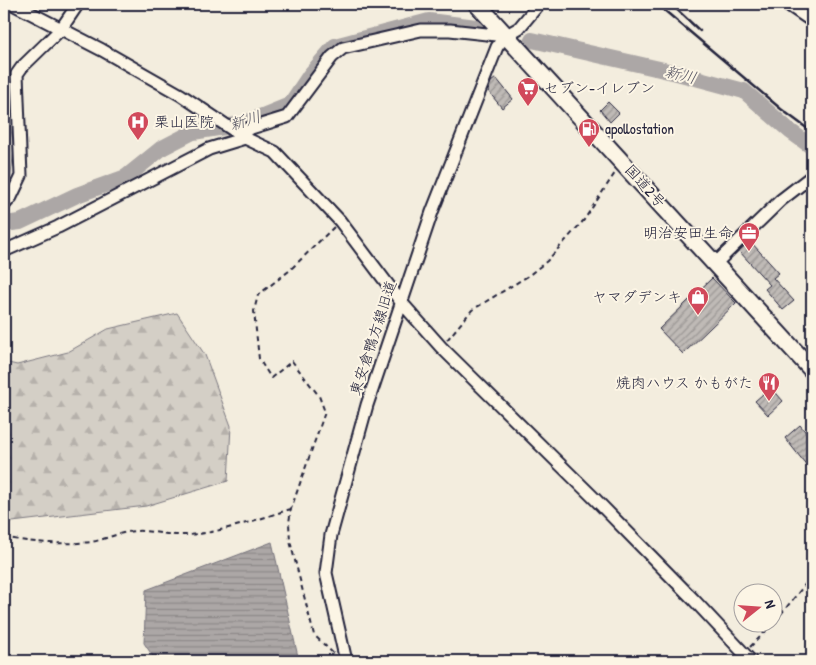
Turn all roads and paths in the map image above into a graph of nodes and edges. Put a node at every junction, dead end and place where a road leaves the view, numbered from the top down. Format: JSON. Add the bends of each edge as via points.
{"nodes":[{"id":1,"x":13,"y":4,"type":"edge"},
{"id":2,"x":78,"y":4,"type":"edge"},
{"id":3,"x":476,"y":4,"type":"edge"},
{"id":4,"x":539,"y":4,"type":"edge"},
{"id":5,"x":787,"y":4,"type":"edge"},
{"id":6,"x":812,"y":21,"type":"edge"},
{"id":7,"x":61,"y":29,"type":"junction"},
{"id":8,"x":505,"y":36,"type":"junction"},
{"id":9,"x":241,"y":135,"type":"junction"},
{"id":10,"x":623,"y":162,"type":"junction"},
{"id":11,"x":812,"y":176,"type":"edge"},
{"id":12,"x":4,"y":205,"type":"edge"},
{"id":13,"x":340,"y":222,"type":"junction"},
{"id":14,"x":4,"y":251,"type":"edge"},
{"id":15,"x":715,"y":264,"type":"junction"},
{"id":16,"x":401,"y":302,"type":"junction"},
{"id":17,"x":440,"y":347,"type":"junction"},
{"id":18,"x":812,"y":370,"type":"edge"},
{"id":19,"x":291,"y":509,"type":"junction"},
{"id":20,"x":4,"y":537,"type":"edge"},
{"id":21,"x":812,"y":576,"type":"edge"},
{"id":22,"x":747,"y":658,"type":"edge"},
{"id":23,"x":341,"y":659,"type":"edge"}],
"edges":[{"from":1,"to":7,"type":"street"},
{"from":2,"to":7,"type":"street"},
{"from":3,"to":8,"type":"highway","name":"国道2号"},
{"from":4,"to":8,"type":"street","via":[[519,28]]},
{"from":5,"to":6,"type":"street"},
{"from":7,"to":9,"type":"street","via":[[174,91]]},
{"from":7,"to":12,"type":"street","via":[[17,74],[21,176]]},
{"from":8,"to":9,"type":"street","via":[[422,30],[343,48],[332,57],[287,117]]},
{"from":8,"to":10,"type":"highway","name":"国道2号"},
{"from":8,"to":16,"type":"street","name":"東安倉鴨方線旧道","via":[[497,47],[432,212]]},
{"from":9,"to":13,"type":"street","via":[[275,152]]},
{"from":9,"to":14,"type":"street"},
{"from":10,"to":15,"type":"highway","name":"国道2号"},
{"from":10,"to":17,"type":"path","via":[[584,220],[547,261],[472,310]]},
{"from":11,"to":15,"type":"street","via":[[781,200]]},
{"from":13,"to":16,"type":"street"},
{"from":13,"to":19,"type":"path","via":[[289,271],[258,295],[254,311],[259,359],[271,378],[292,361],[319,396],[325,412]]},
{"from":15,"to":18,"type":"highway","name":"国道2号"},
{"from":16,"to":17,"type":"street"},
{"from":16,"to":23,"type":"street","name":"東安倉鴨方線旧道","via":[[367,405],[326,559]]},
{"from":17,"to":22,"type":"street","via":[[613,517]]},
{"from":19,"to":20,"type":"path","via":[[198,534],[146,530],[92,542],[22,541]]},
{"from":19,"to":23,"type":"path","via":[[290,540],[314,635],[330,653]]},
{"from":21,"to":22,"type":"path"}]}
